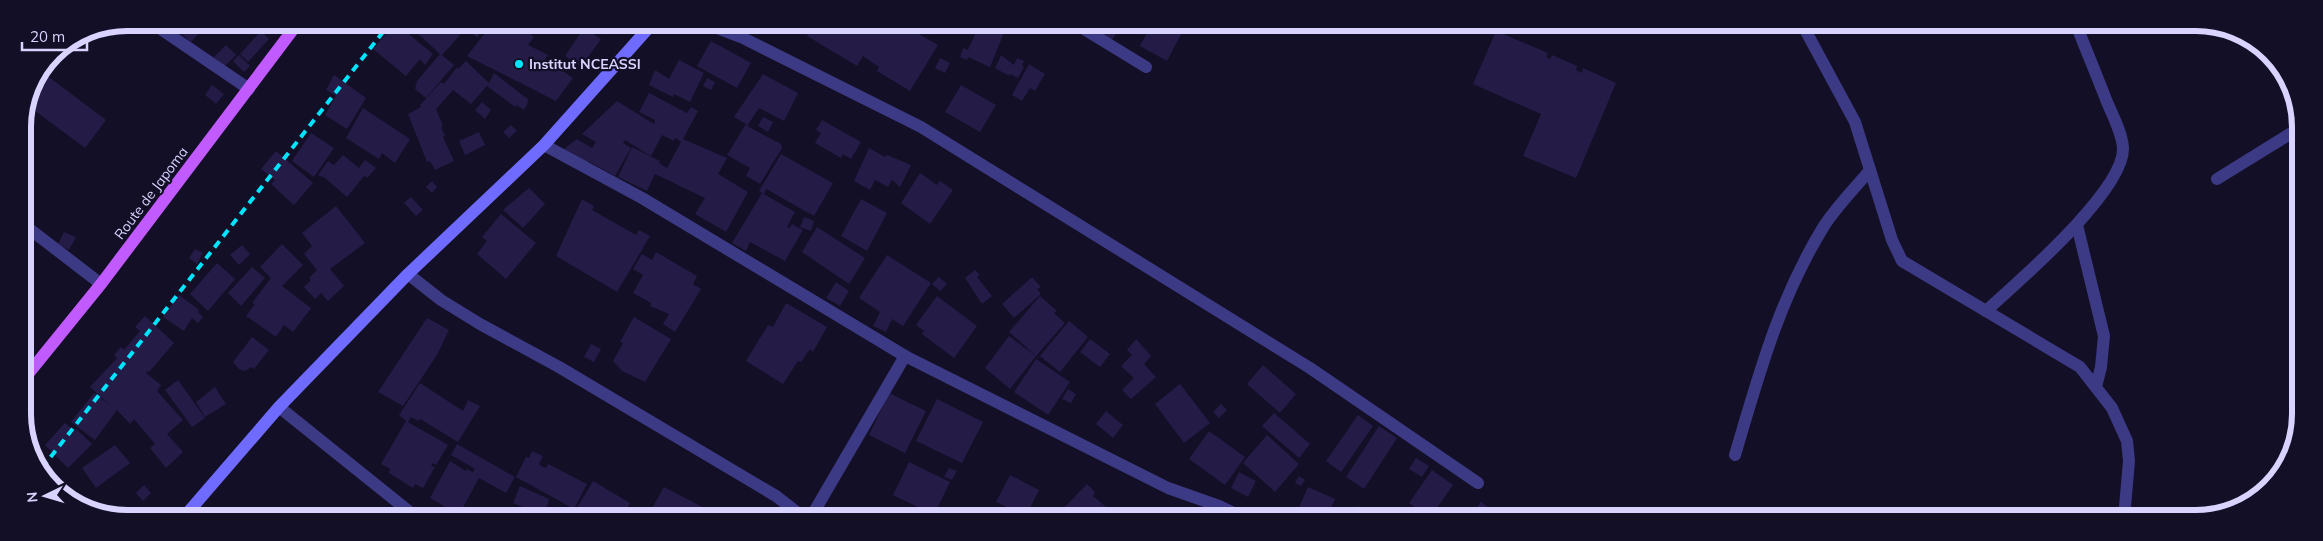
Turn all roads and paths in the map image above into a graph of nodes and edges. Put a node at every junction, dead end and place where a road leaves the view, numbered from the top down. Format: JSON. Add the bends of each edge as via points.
{"nodes":[{"id":1,"x":165,"y":31,"type":"edge"},
{"id":2,"x":292,"y":31,"type":"edge"},
{"id":3,"x":646,"y":31,"type":"edge"},
{"id":4,"x":725,"y":31,"type":"edge"},
{"id":5,"x":1087,"y":31,"type":"edge"},
{"id":6,"x":1806,"y":31,"type":"edge"},
{"id":7,"x":2079,"y":31,"type":"edge"},
{"id":8,"x":1146,"y":67,"type":"dead end"},
{"id":9,"x":249,"y":89,"type":"junction"},
{"id":10,"x":2292,"y":133,"type":"edge"},
{"id":11,"x":544,"y":145,"type":"junction"},
{"id":12,"x":1870,"y":170,"type":"junction"},
{"id":13,"x":2217,"y":179,"type":"dead end"},
{"id":14,"x":2077,"y":225,"type":"junction"},
{"id":15,"x":31,"y":230,"type":"edge"},
{"id":16,"x":408,"y":274,"type":"junction"},
{"id":17,"x":101,"y":284,"type":"junction"},
{"id":18,"x":1986,"y":311,"type":"junction"},
{"id":19,"x":905,"y":356,"type":"junction"},
{"id":20,"x":31,"y":370,"type":"edge"},
{"id":21,"x":2096,"y":387,"type":"junction"},
{"id":22,"x":279,"y":407,"type":"junction"},
{"id":23,"x":1735,"y":455,"type":"dead end"},
{"id":24,"x":1478,"y":483,"type":"dead end"},
{"id":25,"x":195,"y":510,"type":"edge"},
{"id":26,"x":407,"y":510,"type":"edge"},
{"id":27,"x":794,"y":510,"type":"edge"},
{"id":28,"x":815,"y":510,"type":"edge"},
{"id":29,"x":1227,"y":510,"type":"edge"},
{"id":30,"x":2125,"y":510,"type":"edge"}],
"edges":[{"from":1,"to":9,"type":"street"},
{"from":2,"to":9,"type":"main road","name":"Route de Japoma"},
{"from":3,"to":11,"type":"main road"},
{"from":4,"to":24,"type":"street","via":[[921,127],[1310,368]]},
{"from":5,"to":8,"type":"street"},
{"from":6,"to":12,"type":"street","via":[[1855,122]]},
{"from":7,"to":14,"type":"street","via":[[2114,118],[2123,146],[2123,158],[2105,189]]},
{"from":9,"to":17,"type":"main road","name":"Route de Japoma"},
{"from":10,"to":13,"type":"street"},
{"from":11,"to":16,"type":"main road"},
{"from":11,"to":19,"type":"street","via":[[642,198]]},
{"from":12,"to":18,"type":"street","via":[[1902,261]]},
{"from":12,"to":23,"type":"street","via":[[1825,225],[1787,297],[1772,332]]},
{"from":14,"to":18,"type":"street"},
{"from":14,"to":21,"type":"street","via":[[2104,336]]},
{"from":15,"to":17,"type":"street"},
{"from":16,"to":22,"type":"main road"},
{"from":16,"to":27,"type":"street","via":[[480,324],[560,367],[776,496]]},
{"from":17,"to":20,"type":"main road","name":"Route de Japoma"},
{"from":18,"to":21,"type":"street","via":[[2080,367]]},
{"from":19,"to":28,"type":"street"},
{"from":19,"to":29,"type":"street","via":[[1168,488]]},
{"from":21,"to":30,"type":"street","via":[[2112,408],[2127,441],[2129,461]]},
{"from":22,"to":25,"type":"main road"},
{"from":22,"to":26,"type":"street"}]}
